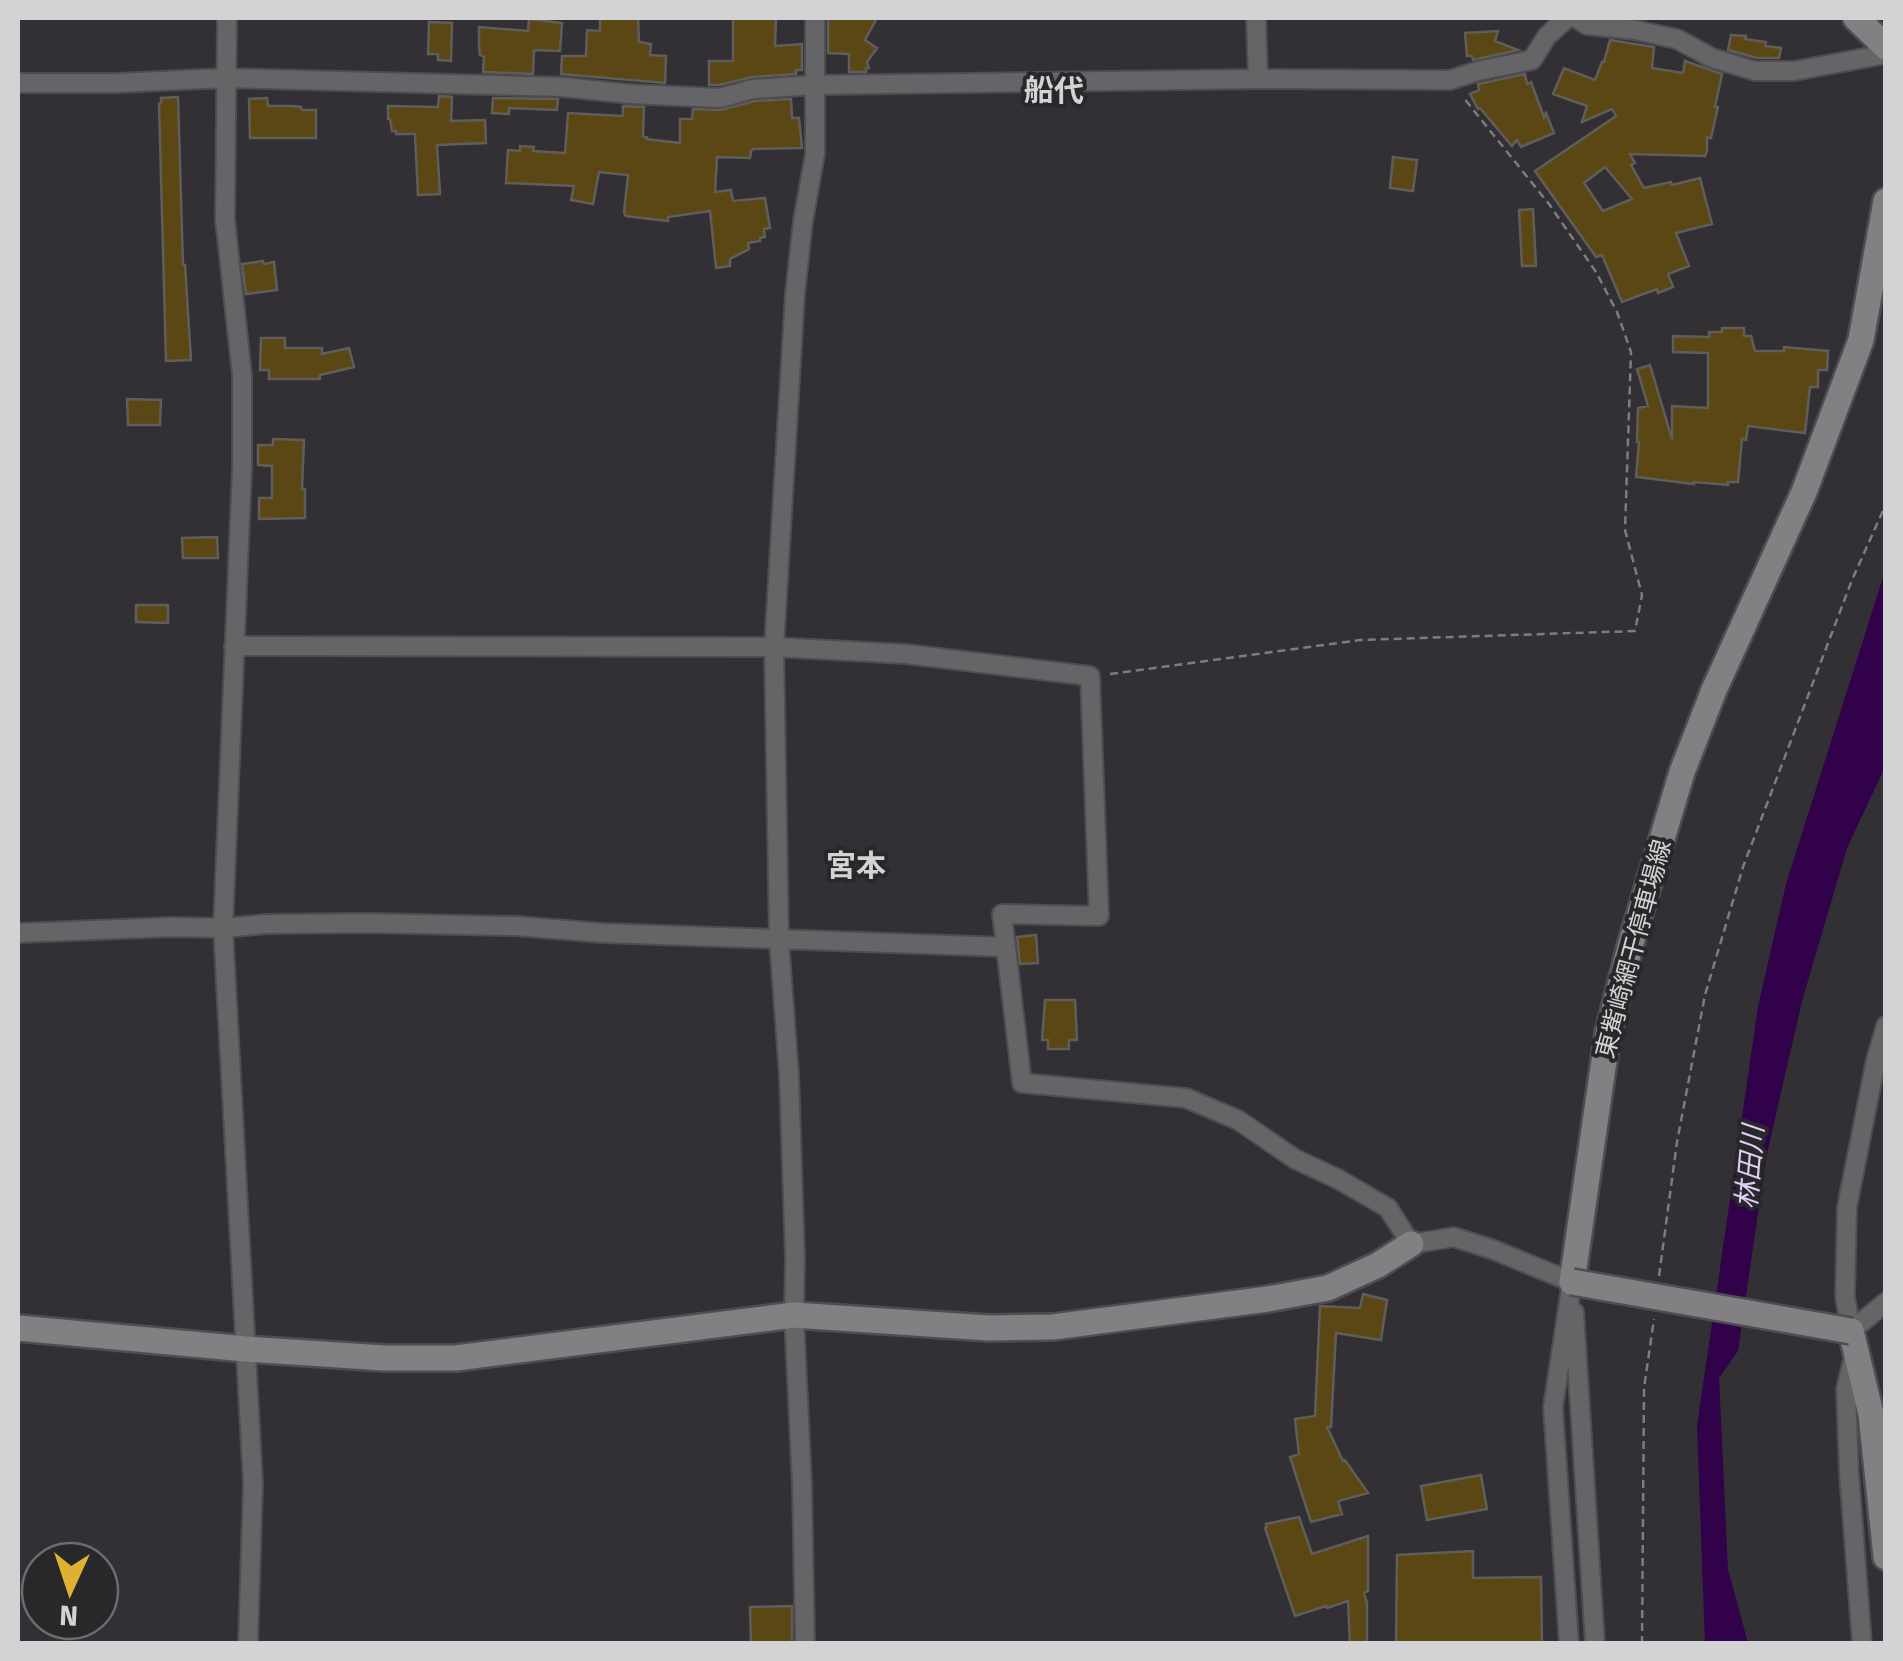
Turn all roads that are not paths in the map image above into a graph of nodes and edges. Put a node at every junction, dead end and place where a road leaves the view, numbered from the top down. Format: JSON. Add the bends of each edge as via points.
{"nodes":[{"id":1,"x":227,"y":18,"type":"edge"},
{"id":2,"x":815,"y":18,"type":"edge"},
{"id":3,"x":1256,"y":18,"type":"edge"},
{"id":4,"x":1568,"y":18,"type":"edge"},
{"id":5,"x":1576,"y":18,"type":"edge"},
{"id":6,"x":1856,"y":18,"type":"edge"},
{"id":7,"x":1886,"y":51,"type":"edge"},
{"id":8,"x":226,"y":78,"type":"junction"},
{"id":9,"x":1258,"y":79,"type":"junction"},
{"id":10,"x":18,"y":83,"type":"edge"},
{"id":11,"x":816,"y":85,"type":"junction"},
{"id":12,"x":1886,"y":200,"type":"edge"},
{"id":13,"x":234,"y":646,"type":"junction"},
{"id":14,"x":774,"y":647,"type":"junction"},
{"id":15,"x":222,"y":928,"type":"junction"},
{"id":16,"x":18,"y":933,"type":"edge"},
{"id":17,"x":780,"y":940,"type":"junction"},
{"id":18,"x":1005,"y":947,"type":"junction"},
{"id":19,"x":1886,"y":1026,"type":"edge"},
{"id":20,"x":1411,"y":1244,"type":"junction"},
{"id":21,"x":1572,"y":1282,"type":"junction"},
{"id":22,"x":1886,"y":1302,"type":"edge"},
{"id":23,"x":794,"y":1315,"type":"junction"},
{"id":24,"x":18,"y":1328,"type":"edge"},
{"id":25,"x":1853,"y":1340,"type":"junction"},
{"id":26,"x":246,"y":1350,"type":"junction"},
{"id":27,"x":1880,"y":1446,"type":"edge"},
{"id":28,"x":1886,"y":1557,"type":"edge"},
{"id":29,"x":248,"y":1644,"type":"edge"},
{"id":30,"x":805,"y":1644,"type":"edge"},
{"id":31,"x":1569,"y":1644,"type":"edge"},
{"id":32,"x":1595,"y":1644,"type":"edge"},
{"id":33,"x":1862,"y":1644,"type":"edge"}],
"edges":[{"from":1,"to":8,"type":"street"},
{"from":2,"to":11,"type":"street"},
{"from":3,"to":9,"type":"street"},
{"from":4,"to":9,"type":"street","via":[[1532,60],[1450,80]]},
{"from":5,"to":7,"type":"street","via":[[1677,38],[1755,71],[1794,71]]},
{"from":6,"to":7,"type":"main road"},
{"from":8,"to":10,"type":"street"},
{"from":8,"to":11,"type":"street","via":[[720,98]]},
{"from":8,"to":13,"type":"street","via":[[224,219],[242,375]]},
{"from":9,"to":11,"type":"street"},
{"from":11,"to":14,"type":"street","via":[[815,154],[795,294]]},
{"from":12,"to":21,"type":"main road","name":"東觜崎網干停車場線","via":[[1861,340],[1804,492],[1682,772],[1631,943],[1608,1033]]},
{"from":13,"to":14,"type":"street"},
{"from":13,"to":15,"type":"street"},
{"from":14,"to":17,"type":"street"},
{"from":14,"to":18,"type":"street","via":[[906,654],[1090,676],[1098,916],[1002,914]]},
{"from":15,"to":16,"type":"street"},
{"from":15,"to":17,"type":"street","via":[[497,925]]},
{"from":15,"to":26,"type":"street"},
{"from":17,"to":18,"type":"street"},
{"from":17,"to":23,"type":"street"},
{"from":18,"to":20,"type":"street","via":[[1022,1082],[1186,1098],[1238,1120],[1294,1159],[1388,1208]]},
{"from":19,"to":25,"type":"street","via":[[1847,1206],[1845,1297]]},
{"from":20,"to":21,"type":"street","via":[[1454,1238]]},
{"from":20,"to":23,"type":"main road","via":[[1328,1288],[1053,1327]]},
{"from":21,"to":25,"type":"main road","bridge":true},
{"from":21,"to":31,"type":"street","via":[[1552,1407]]},
{"from":21,"to":32,"type":"street"},
{"from":22,"to":25,"type":"street"},
{"from":23,"to":26,"type":"main road","via":[[456,1358]]},
{"from":23,"to":30,"type":"street"},
{"from":24,"to":26,"type":"main road"},
{"from":25,"to":27,"type":"main road"},
{"from":25,"to":33,"type":"street","via":[[1846,1390],[1848,1472]]},
{"from":26,"to":29,"type":"street","via":[[253,1484]]},
{"from":27,"to":28,"type":"main road"}]}
